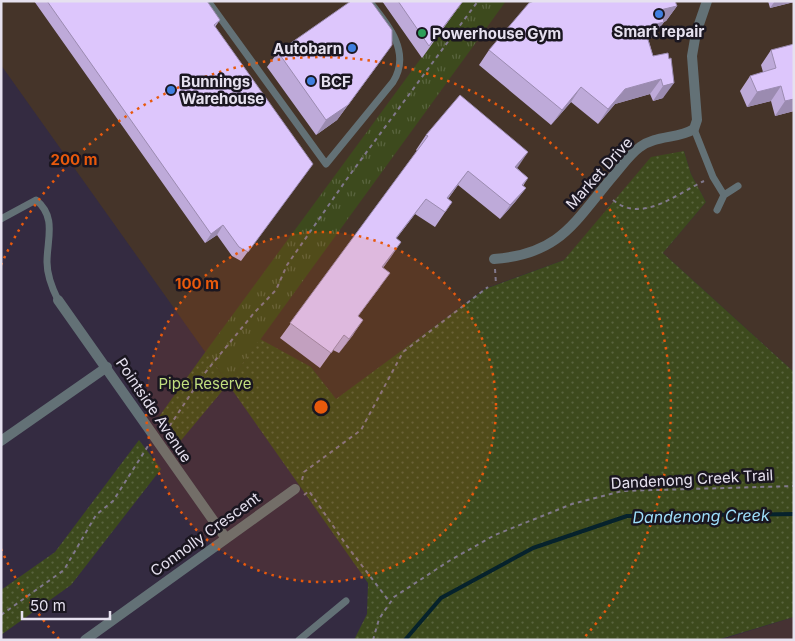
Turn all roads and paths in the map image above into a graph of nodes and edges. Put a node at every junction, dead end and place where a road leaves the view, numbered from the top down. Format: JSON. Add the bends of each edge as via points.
{"nodes":[{"id":1,"x":208,"y":1,"type":"edge"},
{"id":2,"x":369,"y":1,"type":"edge"},
{"id":3,"x":478,"y":1,"type":"edge"},
{"id":4,"x":707,"y":1,"type":"edge"},
{"id":5,"x":694,"y":129,"type":"junction"},
{"id":6,"x":713,"y":177,"type":"junction"},
{"id":7,"x":738,"y":186,"type":"dead end"},
{"id":8,"x":724,"y":195,"type":"junction"},
{"id":9,"x":613,"y":200,"type":"dead end"},
{"id":10,"x":717,"y":210,"type":"dead end"},
{"id":11,"x":1,"y":219,"type":"edge"},
{"id":12,"x":494,"y":259,"type":"joint"},
{"id":13,"x":496,"y":284,"type":"dead end"},
{"id":14,"x":488,"y":287,"type":"dead end"},
{"id":15,"x":58,"y":300,"type":"joint"},
{"id":16,"x":106,"y":367,"type":"junction"},
{"id":17,"x":167,"y":432,"type":"dead end"},
{"id":18,"x":1,"y":441,"type":"edge"},
{"id":19,"x":148,"y":447,"type":"dead end"},
{"id":20,"x":299,"y":486,"type":"junction"},
{"id":21,"x":794,"y":486,"type":"edge"},
{"id":22,"x":225,"y":537,"type":"junction"},
{"id":23,"x":346,"y":601,"type":"dead end"},
{"id":24,"x":390,"y":602,"type":"junction"},
{"id":25,"x":1,"y":615,"type":"edge"},
{"id":26,"x":85,"y":640,"type":"edge"},
{"id":27,"x":300,"y":640,"type":"edge"},
{"id":28,"x":373,"y":640,"type":"edge"}],
"edges":[{"from":1,"to":2,"type":"lane","via":[[326,164],[393,82],[398,70],[395,34]]},
{"from":3,"to":17,"type":"path","via":[[343,184],[287,265],[276,290],[204,374]]},
{"from":4,"to":5,"type":"street","via":[[692,56],[697,120]]},
{"from":5,"to":6,"type":"lane"},
{"from":5,"to":12,"type":"street","name":"Market Drive","via":[[637,148],[565,233],[550,246],[523,255]]},
{"from":6,"to":8,"type":"lane"},
{"from":6,"to":9,"type":"path","via":[[648,209],[630,208]]},
{"from":7,"to":8,"type":"lane"},
{"from":8,"to":10,"type":"lane"},
{"from":11,"to":15,"type":"lane","via":[[36,200],[45,208],[50,226],[47,264],[50,284]]},
{"from":12,"to":13,"type":"path"},
{"from":14,"to":20,"type":"path","via":[[403,352],[361,430],[304,472]]},
{"from":15,"to":16,"type":"street","name":"Pointside Avenue"},
{"from":16,"to":18,"type":"street"},
{"from":16,"to":22,"type":"street","name":"Pointside Avenue"},
{"from":19,"to":25,"type":"path","via":[[113,501],[96,515],[64,570]]},
{"from":20,"to":22,"type":"street","name":"Connolly Crescent"},
{"from":20,"to":24,"type":"path","via":[[301,497],[309,491]]},
{"from":21,"to":24,"type":"path","name":"Dandenong Creek Trail","via":[[622,491],[597,496],[495,535],[449,561]]},
{"from":22,"to":26,"type":"street","name":"Connolly Crescent"},
{"from":23,"to":27,"type":"lane"},
{"from":24,"to":28,"type":"path","name":"Dandenong Creek Trail","via":[[376,627]]}]}
